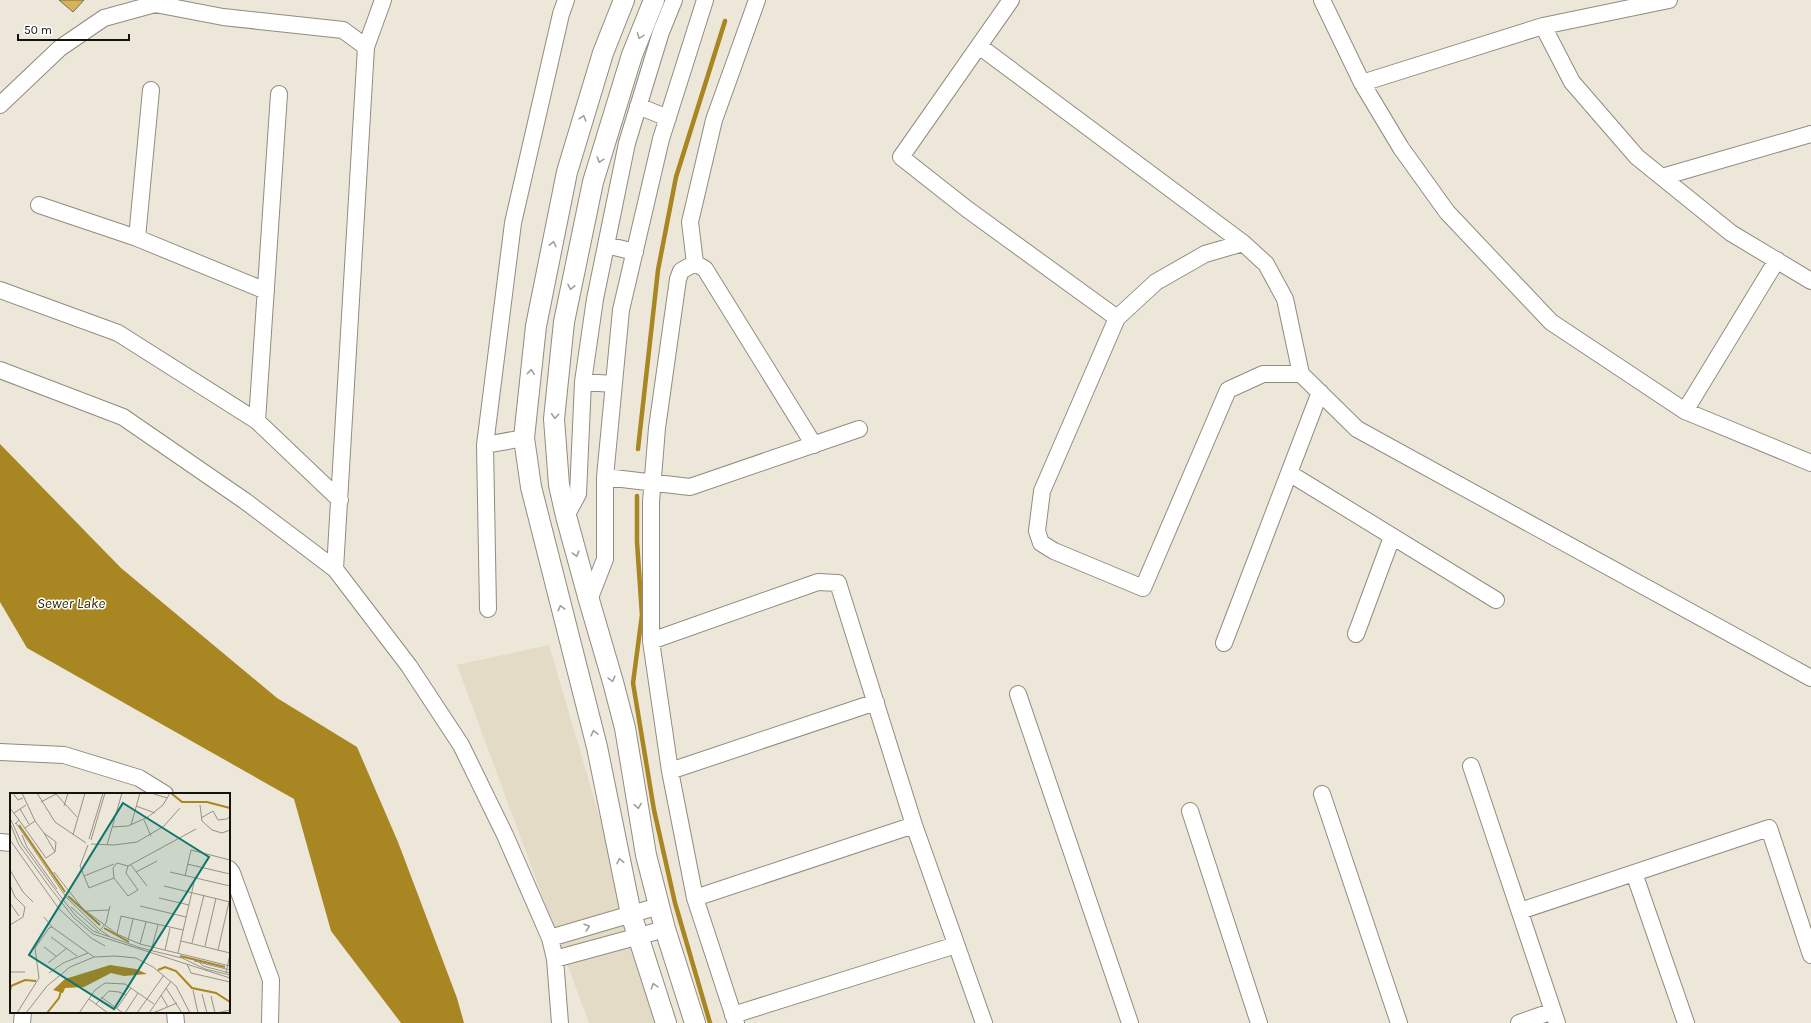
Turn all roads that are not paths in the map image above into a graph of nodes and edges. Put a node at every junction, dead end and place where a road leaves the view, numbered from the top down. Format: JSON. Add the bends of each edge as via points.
{"nodes":[{"id":1,"x":383,"y":0,"type":"edge"},
{"id":2,"x":566,"y":0,"type":"edge"},
{"id":3,"x":624,"y":0,"type":"edge"},
{"id":4,"x":654,"y":0,"type":"edge"},
{"id":5,"x":674,"y":0,"type":"edge"},
{"id":6,"x":706,"y":0,"type":"edge"},
{"id":7,"x":757,"y":0,"type":"edge"},
{"id":8,"x":1011,"y":0,"type":"edge"},
{"id":9,"x":1322,"y":0,"type":"edge"},
{"id":10,"x":1669,"y":0,"type":"edge"},
{"id":11,"x":1543,"y":26,"type":"junction"},
{"id":12,"x":979,"y":46,"type":"junction"},
{"id":13,"x":366,"y":47,"type":"junction"},
{"id":14,"x":1362,"y":83,"type":"junction"},
{"id":15,"x":151,"y":90,"type":"dead end"},
{"id":16,"x":279,"y":94,"type":"dead end"},
{"id":17,"x":0,"y":105,"type":"edge"},
{"id":18,"x":638,"y":106,"type":"junction"},
{"id":19,"x":668,"y":118,"type":"junction"},
{"id":20,"x":1811,"y":134,"type":"edge"},
{"id":21,"x":1662,"y":177,"type":"junction"},
{"id":22,"x":39,"y":205,"type":"dead end"},
{"id":23,"x":137,"y":238,"type":"junction"},
{"id":24,"x":1243,"y":244,"type":"junction"},
{"id":25,"x":606,"y":245,"type":"junction"},
{"id":26,"x":635,"y":252,"type":"junction"},
{"id":27,"x":1777,"y":260,"type":"junction"},
{"id":28,"x":695,"y":263,"type":"junction"},
{"id":29,"x":1811,"y":281,"type":"edge"},
{"id":30,"x":0,"y":290,"type":"edge"},
{"id":31,"x":266,"y":291,"type":"junction"},
{"id":32,"x":1118,"y":318,"type":"junction"},
{"id":33,"x":0,"y":370,"type":"edge"},
{"id":34,"x":1301,"y":374,"type":"junction"},
{"id":35,"x":583,"y":382,"type":"junction"},
{"id":36,"x":614,"y":384,"type":"junction"},
{"id":37,"x":1320,"y":392,"type":"junction"},
{"id":38,"x":1685,"y":411,"type":"junction"},
{"id":39,"x":257,"y":421,"type":"junction"},
{"id":40,"x":859,"y":429,"type":"dead end"},
{"id":41,"x":524,"y":438,"type":"junction"},
{"id":42,"x":814,"y":444,"type":"junction"},
{"id":43,"x":485,"y":445,"type":"junction"},
{"id":44,"x":1811,"y":463,"type":"edge"},
{"id":45,"x":1289,"y":473,"type":"junction"},
{"id":46,"x":605,"y":477,"type":"junction"},
{"id":47,"x":652,"y":481,"type":"junction"},
{"id":48,"x":340,"y":500,"type":"junction"},
{"id":49,"x":566,"y":516,"type":"junction"},
{"id":50,"x":1392,"y":537,"type":"junction"},
{"id":51,"x":334,"y":569,"type":"junction"},
{"id":52,"x":589,"y":600,"type":"junction"},
{"id":53,"x":1496,"y":600,"type":"dead end"},
{"id":54,"x":488,"y":609,"type":"dead end"},
{"id":55,"x":1356,"y":634,"type":"dead end"},
{"id":56,"x":651,"y":641,"type":"junction"},
{"id":57,"x":1224,"y":643,"type":"dead end"},
{"id":58,"x":1811,"y":678,"type":"edge"},
{"id":59,"x":1018,"y":694,"type":"dead end"},
{"id":60,"x":876,"y":702,"type":"junction"},
{"id":61,"x":0,"y":752,"type":"edge"},
{"id":62,"x":1471,"y":766,"type":"dead end"},
{"id":63,"x":670,"y":772,"type":"junction"},
{"id":64,"x":163,"y":793,"type":"edge"},
{"id":65,"x":1322,"y":794,"type":"dead end"},
{"id":66,"x":1190,"y":811,"type":"dead end"},
{"id":67,"x":914,"y":825,"type":"junction"},
{"id":68,"x":0,"y":842,"type":"edge"},
{"id":69,"x":10,"y":843,"type":"edge"},
{"id":70,"x":230,"y":870,"type":"edge"},
{"id":71,"x":1634,"y":873,"type":"junction"},
{"id":72,"x":695,"y":898,"type":"junction"},
{"id":73,"x":659,"y":906,"type":"junction"},
{"id":74,"x":1520,"y":911,"type":"junction"},
{"id":75,"x":631,"y":914,"type":"junction"},
{"id":76,"x":665,"y":930,"type":"junction"},
{"id":77,"x":550,"y":938,"type":"junction"},
{"id":78,"x":638,"y":938,"type":"junction"},
{"id":79,"x":956,"y":945,"type":"junction"},
{"id":80,"x":1811,"y":955,"type":"edge"},
{"id":81,"x":556,"y":959,"type":"junction"},
{"id":82,"x":23,"y":1013,"type":"edge"},
{"id":83,"x":175,"y":1013,"type":"edge"},
{"id":84,"x":1555,"y":1017,"type":"edge"},
{"id":85,"x":735,"y":1019,"type":"edge"},
{"id":86,"x":22,"y":1023,"type":"edge"},
{"id":87,"x":176,"y":1023,"type":"edge"},
{"id":88,"x":270,"y":1023,"type":"edge"},
{"id":89,"x":560,"y":1023,"type":"edge"},
{"id":90,"x":666,"y":1023,"type":"edge"},
{"id":91,"x":695,"y":1023,"type":"edge"},
{"id":92,"x":984,"y":1023,"type":"edge"},
{"id":93,"x":1130,"y":1023,"type":"edge"},
{"id":94,"x":1259,"y":1023,"type":"edge"},
{"id":95,"x":1399,"y":1023,"type":"edge"},
{"id":96,"x":1519,"y":1023,"type":"edge"},
{"id":97,"x":1686,"y":1023,"type":"edge"}],
"edges":[{"from":1,"to":13,"type":"street"},
{"from":2,"to":43,"type":"street","via":[[513,223]]},
{"from":41,"to":3,"type":"main road","one_way":true,"via":[[536,326],[567,172],[603,53]]},
{"from":4,"to":49,"type":"main road","one_way":true,"via":[[632,55],[593,182],[564,322],[554,419],[559,485]]},
{"from":5,"to":18,"type":"street","via":[[661,32]]},
{"from":6,"to":19,"type":"street"},
{"from":7,"to":28,"type":"street","via":[[714,120],[691,214]]},
{"from":8,"to":12,"type":"street"},
{"from":9,"to":14,"type":"street"},
{"from":10,"to":11,"type":"street"},
{"from":11,"to":14,"type":"street"},
{"from":11,"to":21,"type":"street","via":[[1572,82],[1637,157]]},
{"from":12,"to":24,"type":"street"},
{"from":12,"to":32,"type":"street","via":[[901,157],[967,210]]},
{"from":13,"to":17,"type":"street","via":[[343,30],[223,17],[155,4],[104,18],[60,48]]},
{"from":13,"to":48,"type":"street"},
{"from":14,"to":38,"type":"street","via":[[1402,148],[1447,212],[1551,322]]},
{"from":15,"to":23,"type":"street"},
{"from":16,"to":31,"type":"street"},
{"from":18,"to":19,"type":"street"},
{"from":18,"to":25,"type":"street","via":[[627,143]]},
{"from":19,"to":26,"type":"street"},
{"from":20,"to":21,"type":"street"},
{"from":21,"to":27,"type":"street","via":[[1731,233]]},
{"from":22,"to":23,"type":"street"},
{"from":23,"to":31,"type":"street"},
{"from":24,"to":32,"type":"street","via":[[1205,254],[1156,282]]},
{"from":24,"to":34,"type":"street","via":[[1266,264],[1285,299]]},
{"from":25,"to":26,"type":"street"},
{"from":25,"to":35,"type":"street"},
{"from":26,"to":36,"type":"street","via":[[621,310]]},
{"from":27,"to":29,"type":"street"},
{"from":27,"to":38,"type":"street"},
{"from":28,"to":42,"type":"street","via":[[705,269]]},
{"from":28,"to":47,"type":"street","via":[[681,271],[678,279]]},
{"from":30,"to":39,"type":"street","via":[[118,333]]},
{"from":31,"to":39,"type":"street"},
{"from":32,"to":34,"type":"street","via":[[1042,492],[1037,531],[1041,543],[1054,551],[1143,588],[1228,390],[1263,374]]},
{"from":33,"to":51,"type":"street","via":[[123,417],[245,501]]},
{"from":34,"to":37,"type":"street"},
{"from":35,"to":36,"type":"street"},
{"from":35,"to":49,"type":"street","via":[[578,494]]},
{"from":36,"to":46,"type":"street"},
{"from":37,"to":45,"type":"street"},
{"from":37,"to":58,"type":"street","via":[[1357,429]]},
{"from":38,"to":44,"type":"street"},
{"from":39,"to":48,"type":"street"},
{"from":40,"to":42,"type":"street"},
{"from":41,"to":43,"type":"street"},
{"from":75,"to":41,"type":"main road","one_way":true,"via":[[597,747],[531,486]]},
{"from":42,"to":47,"type":"street","via":[[690,487]]},
{"from":43,"to":54,"type":"street"},
{"from":45,"to":50,"type":"street"},
{"from":45,"to":57,"type":"street"},
{"from":46,"to":47,"type":"street"},
{"from":46,"to":52,"type":"street","via":[[605,559]]},
{"from":47,"to":56,"type":"street"},
{"from":48,"to":51,"type":"street"},
{"from":49,"to":52,"type":"main road","one_way":true},
{"from":50,"to":53,"type":"street"},
{"from":50,"to":55,"type":"street"},
{"from":51,"to":77,"type":"street","via":[[408,666],[461,745],[505,835]]},
{"from":52,"to":73,"type":"main road","one_way":true,"via":[[625,728],[646,855]]},
{"from":56,"to":60,"type":"street","via":[[818,582],[838,583]]},
{"from":56,"to":63,"type":"street"},
{"from":59,"to":93,"type":"street"},
{"from":60,"to":63,"type":"street"},
{"from":60,"to":67,"type":"street"},
{"from":61,"to":64,"type":"street","via":[[64,755],[139,778]]},
{"from":62,"to":74,"type":"street"},
{"from":63,"to":72,"type":"street"},
{"from":65,"to":95,"type":"street"},
{"from":66,"to":94,"type":"street"},
{"from":67,"to":72,"type":"street"},
{"from":67,"to":79,"type":"street"},
{"from":68,"to":69,"type":"street"},
{"from":70,"to":88,"type":"street","via":[[270,980]]},
{"from":71,"to":74,"type":"street"},
{"from":71,"to":80,"type":"street","via":[[1769,828]]},
{"from":71,"to":97,"type":"street"},
{"from":72,"to":85,"type":"street"},
{"from":73,"to":75,"type":"street"},
{"from":73,"to":76,"type":"main road"},
{"from":74,"to":84,"type":"street"},
{"from":77,"to":75,"type":"street","one_way":true},
{"from":75,"to":78,"type":"main road"},
{"from":76,"to":78,"type":"street"},
{"from":76,"to":91,"type":"main road"},
{"from":77,"to":81,"type":"street"},
{"from":78,"to":81,"type":"street"},
{"from":90,"to":78,"type":"main road","one_way":true},
{"from":79,"to":85,"type":"street"},
{"from":79,"to":92,"type":"street"},
{"from":81,"to":89,"type":"street"},
{"from":82,"to":86,"type":"street"},
{"from":83,"to":87,"type":"street"},
{"from":84,"to":96,"type":"street"}]}
